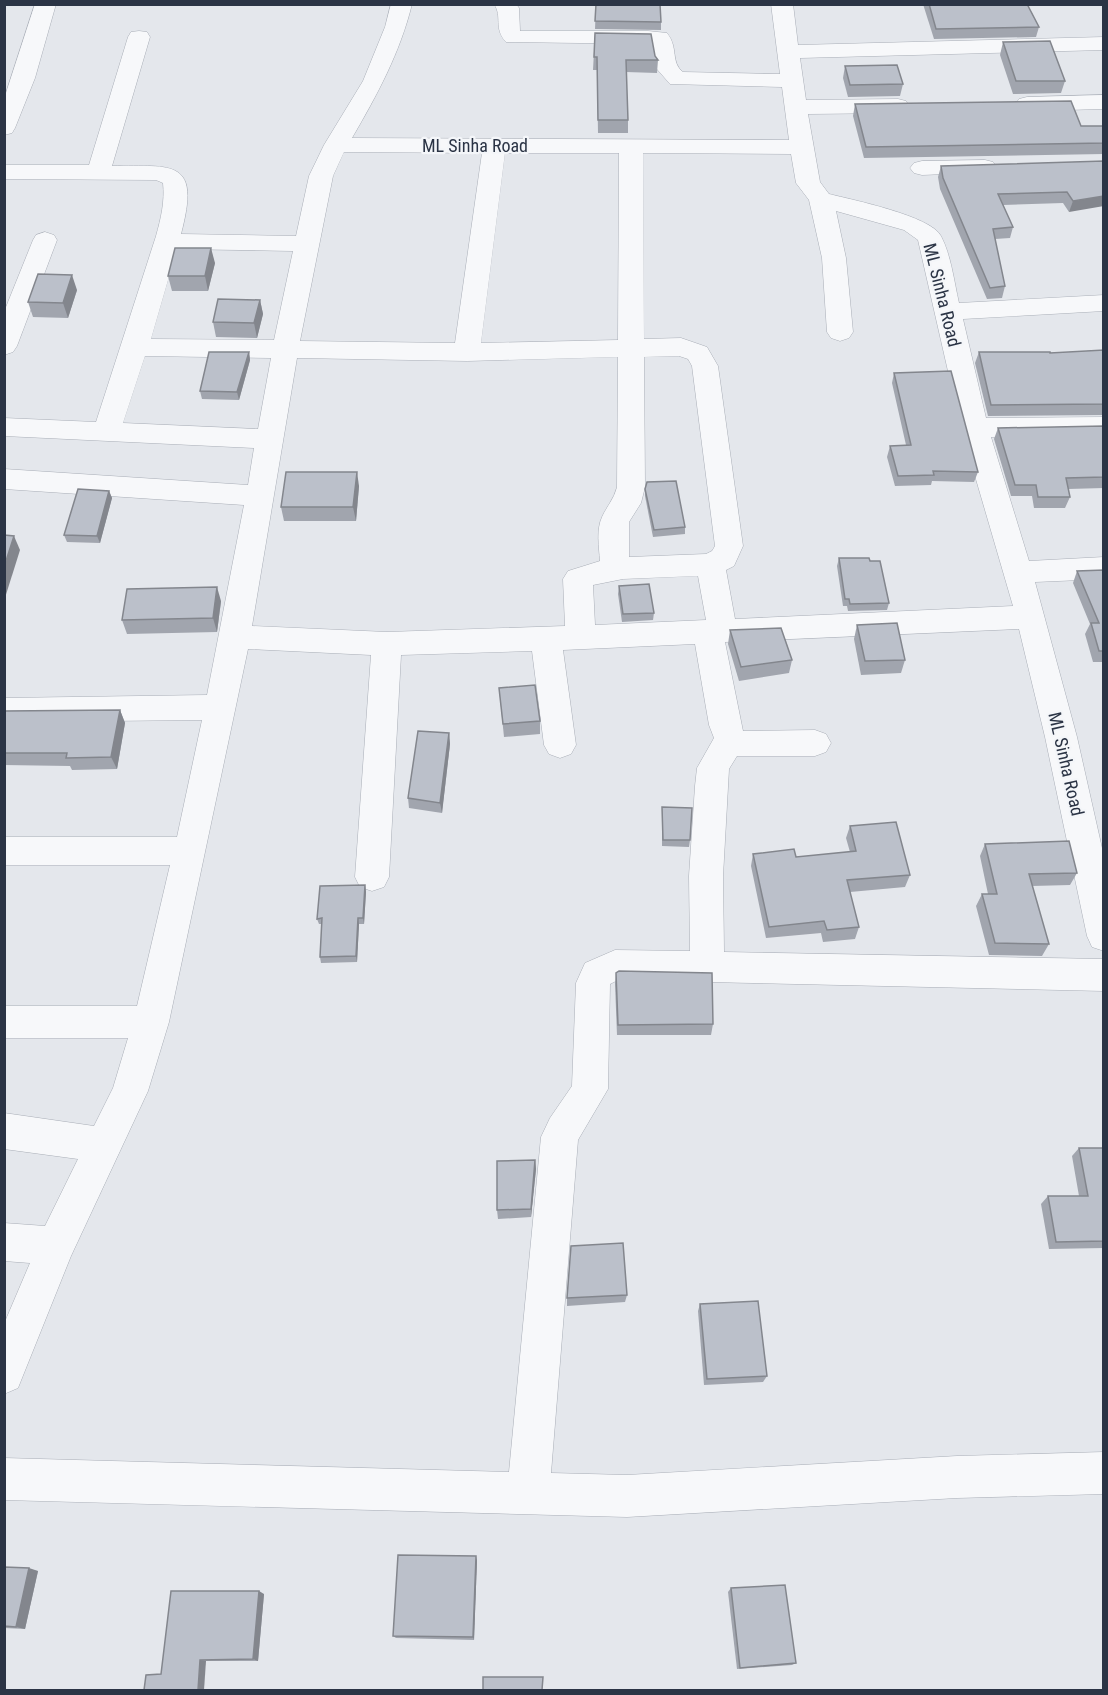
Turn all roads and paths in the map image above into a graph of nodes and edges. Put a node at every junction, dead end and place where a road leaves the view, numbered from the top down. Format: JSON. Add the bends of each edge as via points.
{"nodes":[{"id":1,"x":46,"y":4,"type":"edge"},
{"id":2,"x":402,"y":4,"type":"edge"},
{"id":3,"x":504,"y":4,"type":"edge"},
{"id":4,"x":782,"y":4,"type":"edge"},
{"id":5,"x":139,"y":37,"type":"dead end"},
{"id":6,"x":1104,"y":44,"type":"edge"},
{"id":7,"x":790,"y":52,"type":"junction"},
{"id":8,"x":793,"y":81,"type":"junction"},
{"id":9,"x":1104,"y":102,"type":"edge"},
{"id":10,"x":1009,"y":104,"type":"edge"},
{"id":11,"x":914,"y":105,"type":"edge"},
{"id":12,"x":796,"y":107,"type":"junction"},
{"id":13,"x":4,"y":128,"type":"edge"},
{"id":14,"x":336,"y":145,"type":"junction"},
{"id":15,"x":494,"y":147,"type":"junction"},
{"id":16,"x":631,"y":147,"type":"junction"},
{"id":17,"x":801,"y":147,"type":"junction"},
{"id":18,"x":1012,"y":166,"type":"edge"},
{"id":19,"x":922,"y":168,"type":"dead end"},
{"id":20,"x":99,"y":171,"type":"junction"},
{"id":21,"x":4,"y":172,"type":"edge"},
{"id":22,"x":821,"y":200,"type":"junction"},
{"id":23,"x":45,"y":240,"type":"dead end"},
{"id":24,"x":166,"y":241,"type":"junction"},
{"id":25,"x":306,"y":244,"type":"junction"},
{"id":26,"x":1104,"y":303,"type":"edge"},
{"id":27,"x":948,"y":312,"type":"junction"},
{"id":28,"x":840,"y":332,"type":"dead end"},
{"id":29,"x":4,"y":346,"type":"edge"},
{"id":30,"x":136,"y":347,"type":"junction"},
{"id":31,"x":633,"y":349,"type":"junction"},
{"id":32,"x":285,"y":350,"type":"junction"},
{"id":33,"x":467,"y":352,"type":"junction"},
{"id":34,"x":1104,"y":426,"type":"edge"},
{"id":35,"x":4,"y":427,"type":"edge"},
{"id":36,"x":975,"y":428,"type":"junction"},
{"id":37,"x":106,"y":433,"type":"junction"},
{"id":38,"x":269,"y":439,"type":"junction"},
{"id":39,"x":4,"y":478,"type":"edge"},
{"id":40,"x":260,"y":496,"type":"junction"},
{"id":41,"x":710,"y":565,"type":"junction"},
{"id":42,"x":1104,"y":568,"type":"edge"},
{"id":43,"x":615,"y":570,"type":"junction"},
{"id":44,"x":1017,"y":572,"type":"junction"},
{"id":45,"x":1031,"y":617,"type":"junction"},
{"id":46,"x":716,"y":631,"type":"junction"},
{"id":47,"x":234,"y":637,"type":"junction"},
{"id":48,"x":580,"y":637,"type":"junction"},
{"id":49,"x":546,"y":639,"type":"junction"},
{"id":50,"x":387,"y":644,"type":"junction"},
{"id":51,"x":219,"y":707,"type":"junction"},
{"id":52,"x":4,"y":710,"type":"edge"},
{"id":53,"x":730,"y":739,"type":"junction"},
{"id":54,"x":815,"y":744,"type":"dead end"},
{"id":55,"x":560,"y":745,"type":"dead end"},
{"id":56,"x":4,"y":851,"type":"edge"},
{"id":57,"x":190,"y":851,"type":"junction"},
{"id":58,"x":372,"y":877,"type":"dead end"},
{"id":59,"x":1097,"y":877,"type":"edge"},
{"id":60,"x":1104,"y":936,"type":"edge"},
{"id":61,"x":707,"y":966,"type":"junction"},
{"id":62,"x":1104,"y":975,"type":"edge"},
{"id":63,"x":4,"y":1022,"type":"edge"},
{"id":64,"x":151,"y":1022,"type":"junction"},
{"id":65,"x":4,"y":1131,"type":"edge"},
{"id":66,"x":104,"y":1145,"type":"junction"},
{"id":67,"x":4,"y":1242,"type":"edge"},
{"id":68,"x":56,"y":1246,"type":"junction"},
{"id":69,"x":4,"y":1374,"type":"edge"},
{"id":70,"x":1104,"y":1473,"type":"edge"},
{"id":71,"x":4,"y":1479,"type":"edge"},
{"id":72,"x":528,"y":1494,"type":"junction"}],
"edges":[{"from":1,"to":13,"type":"street"},
{"from":2,"to":14,"type":"street","via":[[374,81]]},
{"from":3,"to":8,"type":"street","via":[[508,8],[509,32],[514,37],[659,38],[664,44],[664,68],[678,79]]},
{"from":4,"to":7,"type":"street"},
{"from":5,"to":20,"type":"street"},
{"from":6,"to":7,"type":"street"},
{"from":7,"to":8,"type":"street"},
{"from":8,"to":12,"type":"street"},
{"from":9,"to":10,"type":"street"},
{"from":11,"to":12,"type":"street"},
{"from":12,"to":17,"type":"street"},
{"from":14,"to":15,"type":"street","name":"ML Sinha Road"},
{"from":14,"to":25,"type":"street","via":[[321,176]]},
{"from":15,"to":16,"type":"street","name":"ML Sinha Road"},
{"from":15,"to":33,"type":"street"},
{"from":16,"to":17,"type":"street","name":"ML Sinha Road"},
{"from":16,"to":31,"type":"street"},
{"from":17,"to":22,"type":"street","via":[[808,183]]},
{"from":18,"to":19,"type":"street"},
{"from":20,"to":21,"type":"street"},
{"from":20,"to":24,"type":"street","via":[[160,172],[174,179],[177,192]]},
{"from":22,"to":27,"type":"street","name":"ML Sinha Road","via":[[913,225],[928,236]]},
{"from":22,"to":28,"type":"street","via":[[834,258]]},
{"from":23,"to":29,"type":"street"},
{"from":24,"to":25,"type":"street"},
{"from":24,"to":30,"type":"street"},
{"from":25,"to":32,"type":"street"},
{"from":26,"to":27,"type":"street"},
{"from":27,"to":36,"type":"street","name":"ML Sinha Road"},
{"from":30,"to":32,"type":"street"},
{"from":30,"to":37,"type":"street"},
{"from":31,"to":33,"type":"street"},
{"from":31,"to":41,"type":"street","via":[[681,347],[698,353],[705,366],[729,546],[724,558]]},
{"from":31,"to":43,"type":"street","via":[[632,486],[627,503],[615,520]]},
{"from":32,"to":33,"type":"street"},
{"from":32,"to":38,"type":"street"},
{"from":34,"to":36,"type":"street"},
{"from":35,"to":37,"type":"street"},
{"from":36,"to":44,"type":"street","name":"ML Sinha Road"},
{"from":37,"to":38,"type":"street"},
{"from":38,"to":40,"type":"street"},
{"from":39,"to":40,"type":"street"},
{"from":40,"to":47,"type":"street"},
{"from":41,"to":43,"type":"street"},
{"from":41,"to":46,"type":"street"},
{"from":42,"to":44,"type":"street"},
{"from":43,"to":48,"type":"street","via":[[589,573],[578,579]]},
{"from":44,"to":45,"type":"street","name":"ML Sinha Road"},
{"from":45,"to":46,"type":"street"},
{"from":45,"to":59,"type":"street","name":"ML Sinha Road"},
{"from":46,"to":48,"type":"street"},
{"from":46,"to":53,"type":"street","via":[[725,725]]},
{"from":47,"to":50,"type":"street"},
{"from":47,"to":51,"type":"street"},
{"from":48,"to":49,"type":"street"},
{"from":49,"to":50,"type":"street"},
{"from":49,"to":55,"type":"street"},
{"from":50,"to":58,"type":"street"},
{"from":51,"to":52,"type":"street"},
{"from":51,"to":57,"type":"street"},
{"from":53,"to":54,"type":"street","via":[[740,744]]},
{"from":53,"to":61,"type":"street","via":[[713,768],[711,786]]},
{"from":56,"to":57,"type":"street"},
{"from":57,"to":64,"type":"street"},
{"from":59,"to":60,"type":"street","name":"ML Sinha Road"},
{"from":61,"to":62,"type":"street"},
{"from":61,"to":72,"type":"street","via":[[615,965],[597,974],[593,983],[590,1089],[560,1137]]},
{"from":63,"to":64,"type":"street"},
{"from":64,"to":66,"type":"street","via":[[130,1091]]},
{"from":65,"to":66,"type":"street"},
{"from":66,"to":68,"type":"street"},
{"from":67,"to":68,"type":"street"},
{"from":68,"to":69,"type":"street"},
{"from":70,"to":72,"type":"street","via":[[957,1477],[627,1496]]},
{"from":71,"to":72,"type":"street"}]}
